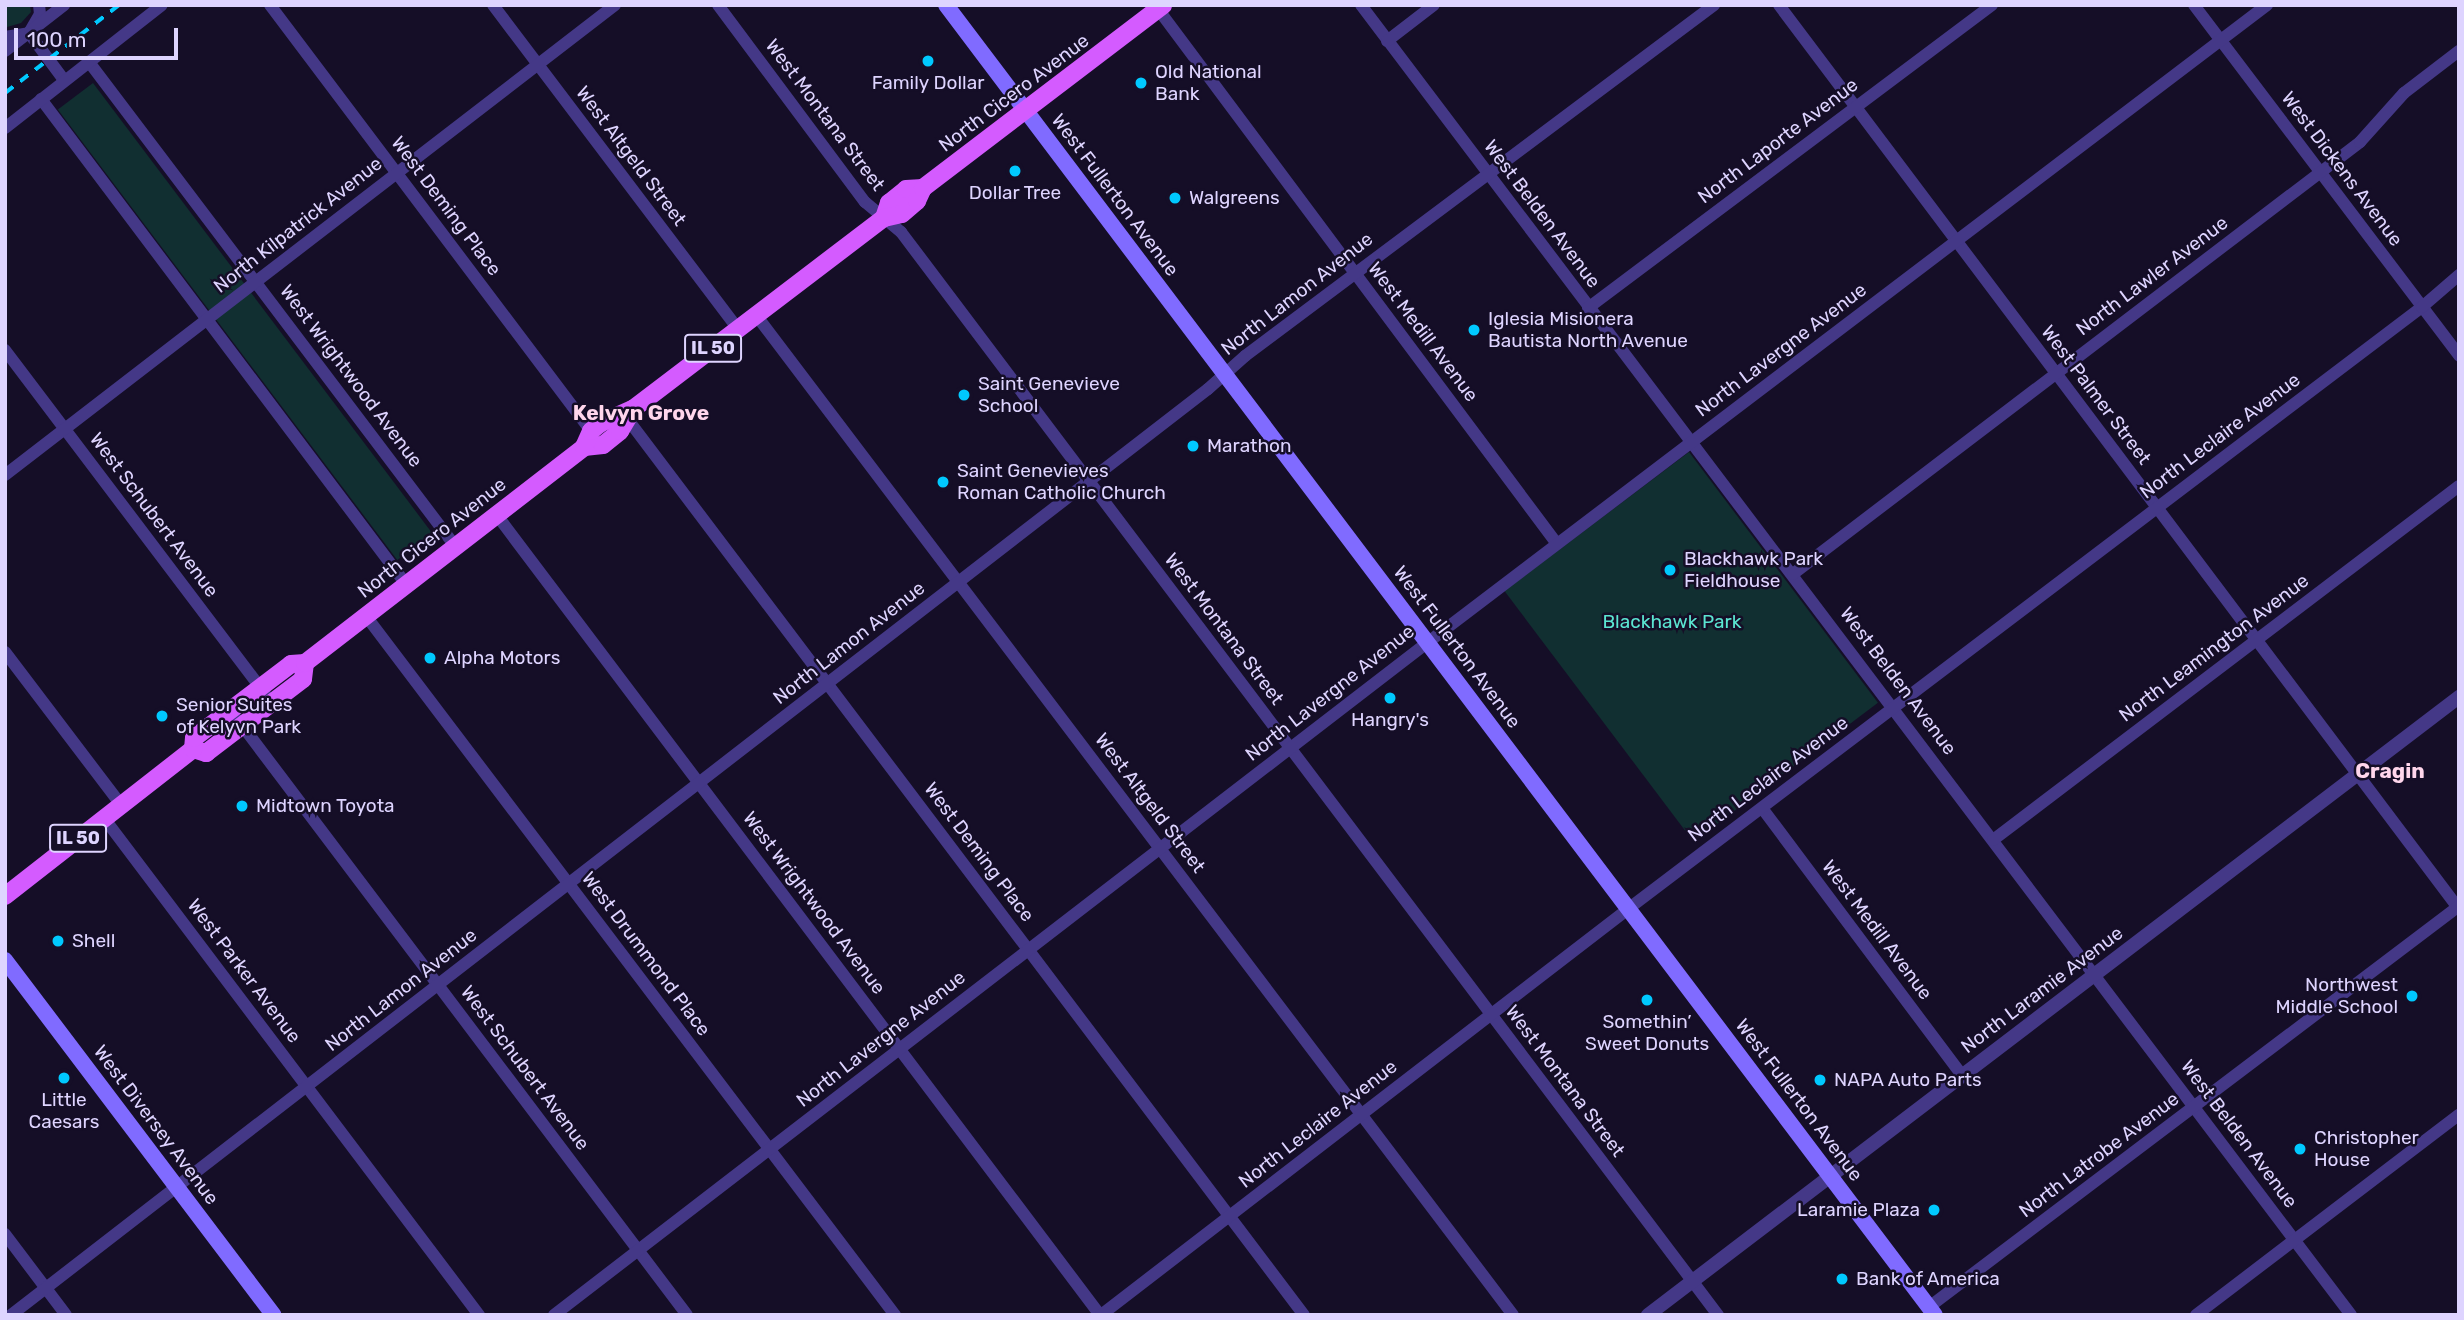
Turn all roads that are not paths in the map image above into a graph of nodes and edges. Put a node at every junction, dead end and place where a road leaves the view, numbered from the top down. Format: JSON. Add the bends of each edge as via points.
{"nodes":[{"id":1,"x":39,"y":5,"type":"edge"},
{"id":2,"x":64,"y":5,"type":"edge"},
{"id":3,"x":162,"y":5,"type":"edge"},
{"id":4,"x":271,"y":5,"type":"edge"},
{"id":5,"x":494,"y":5,"type":"edge"},
{"id":6,"x":615,"y":5,"type":"edge"},
{"id":7,"x":718,"y":5,"type":"edge"},
{"id":8,"x":946,"y":5,"type":"edge"},
{"id":9,"x":1361,"y":5,"type":"edge"},
{"id":10,"x":1434,"y":5,"type":"edge"},
{"id":11,"x":1714,"y":5,"type":"edge"},
{"id":12,"x":1779,"y":5,"type":"edge"},
{"id":13,"x":1992,"y":5,"type":"edge"},
{"id":14,"x":2194,"y":5,"type":"edge"},
{"id":15,"x":2267,"y":5,"type":"edge"},
{"id":16,"x":1161,"y":7,"type":"edge"},
{"id":17,"x":29,"y":33,"type":"junction"},
{"id":18,"x":5,"y":37,"type":"edge"},
{"id":19,"x":2220,"y":40,"type":"junction"},
{"id":20,"x":1387,"y":41,"type":"junction"},
{"id":21,"x":5,"y":51,"type":"edge"},
{"id":22,"x":2459,"y":51,"type":"edge"},
{"id":23,"x":89,"y":62,"type":"junction"},
{"id":24,"x":538,"y":65,"type":"junction"},
{"id":25,"x":64,"y":80,"type":"junction"},
{"id":26,"x":41,"y":99,"type":"junction"},
{"id":27,"x":1856,"y":107,"type":"junction"},
{"id":28,"x":1025,"y":110,"type":"junction"},
{"id":29,"x":5,"y":128,"type":"edge"},
{"id":30,"x":397,"y":173,"type":"junction"},
{"id":31,"x":2320,"y":173,"type":"junction"},
{"id":32,"x":1488,"y":174,"type":"junction"},
{"id":33,"x":884,"y":218,"type":"junction"},
{"id":34,"x":1956,"y":241,"type":"junction"},
{"id":35,"x":1355,"y":273,"type":"junction"},
{"id":36,"x":2459,"y":275,"type":"edge"},
{"id":37,"x":256,"y":282,"type":"junction"},
{"id":38,"x":2422,"y":307,"type":"junction"},
{"id":39,"x":1588,"y":308,"type":"junction"},
{"id":40,"x":756,"y":315,"type":"junction"},
{"id":41,"x":207,"y":320,"type":"junction"},
{"id":42,"x":738,"y":329,"type":"junction"},
{"id":43,"x":5,"y":350,"type":"edge"},
{"id":44,"x":2459,"y":356,"type":"edge"},
{"id":45,"x":2056,"y":374,"type":"junction"},
{"id":46,"x":1224,"y":375,"type":"junction"},
{"id":47,"x":628,"y":413,"type":"junction"},
{"id":48,"x":65,"y":429,"type":"junction"},
{"id":49,"x":587,"y":439,"type":"junction"},
{"id":50,"x":1691,"y":442,"type":"junction"},
{"id":51,"x":5,"y":475,"type":"edge"},
{"id":52,"x":1089,"y":481,"type":"junction"},
{"id":53,"x":2459,"y":486,"type":"edge"},
{"id":54,"x":2157,"y":508,"type":"junction"},
{"id":55,"x":496,"y":514,"type":"junction"},
{"id":56,"x":1557,"y":544,"type":"junction"},
{"id":57,"x":455,"y":546,"type":"junction"},
{"id":58,"x":1793,"y":574,"type":"junction"},
{"id":59,"x":958,"y":582,"type":"junction"},
{"id":60,"x":406,"y":584,"type":"junction"},
{"id":61,"x":366,"y":616,"type":"junction"},
{"id":62,"x":2256,"y":640,"type":"junction"},
{"id":63,"x":1427,"y":643,"type":"junction"},
{"id":64,"x":5,"y":652,"type":"edge"},
{"id":65,"x":305,"y":663,"type":"junction"},
{"id":66,"x":827,"y":684,"type":"junction"},
{"id":67,"x":260,"y":688,"type":"junction"},
{"id":68,"x":2459,"y":697,"type":"edge"},
{"id":69,"x":271,"y":703,"type":"junction"},
{"id":70,"x":1893,"y":708,"type":"junction"},
{"id":71,"x":231,"y":710,"type":"junction"},
{"id":72,"x":242,"y":725,"type":"junction"},
{"id":73,"x":1290,"y":748,"type":"junction"},
{"id":74,"x":193,"y":749,"type":"junction"},
{"id":75,"x":2357,"y":774,"type":"junction"},
{"id":76,"x":699,"y":783,"type":"junction"},
{"id":77,"x":121,"y":805,"type":"junction"},
{"id":78,"x":1762,"y":808,"type":"junction"},
{"id":79,"x":104,"y":818,"type":"junction"},
{"id":80,"x":1993,"y":839,"type":"junction"},
{"id":81,"x":1160,"y":848,"type":"junction"},
{"id":82,"x":569,"y":884,"type":"junction"},
{"id":83,"x":5,"y":896,"type":"edge"},
{"id":84,"x":2458,"y":907,"type":"edge"},
{"id":85,"x":1628,"y":909,"type":"junction"},
{"id":86,"x":1028,"y":950,"type":"junction"},
{"id":87,"x":5,"y":960,"type":"edge"},
{"id":88,"x":2095,"y":974,"type":"junction"},
{"id":89,"x":438,"y":985,"type":"junction"},
{"id":90,"x":1491,"y":1015,"type":"junction"},
{"id":91,"x":900,"y":1049,"type":"junction"},
{"id":92,"x":1962,"y":1075,"type":"junction"},
{"id":93,"x":307,"y":1087,"type":"junction"},
{"id":94,"x":2194,"y":1107,"type":"junction"},
{"id":95,"x":1361,"y":1115,"type":"junction"},
{"id":96,"x":2459,"y":1115,"type":"edge"},
{"id":97,"x":769,"y":1149,"type":"junction"},
{"id":98,"x":1830,"y":1175,"type":"junction"},
{"id":99,"x":177,"y":1187,"type":"junction"},
{"id":100,"x":1229,"y":1216,"type":"junction"},
{"id":101,"x":5,"y":1234,"type":"edge"},
{"id":102,"x":2295,"y":1239,"type":"junction"},
{"id":103,"x":638,"y":1250,"type":"junction"},
{"id":104,"x":1692,"y":1281,"type":"junction"},
{"id":105,"x":46,"y":1288,"type":"junction"},
{"id":106,"x":1932,"y":1311,"type":"edge"},
{"id":107,"x":11,"y":1315,"type":"edge"},
{"id":108,"x":66,"y":1315,"type":"edge"},
{"id":109,"x":273,"y":1315,"type":"edge"},
{"id":110,"x":479,"y":1315,"type":"edge"},
{"id":111,"x":554,"y":1315,"type":"edge"},
{"id":112,"x":687,"y":1315,"type":"edge"},
{"id":113,"x":895,"y":1315,"type":"edge"},
{"id":114,"x":1101,"y":1315,"type":"edge"},
{"id":115,"x":1304,"y":1315,"type":"edge"},
{"id":116,"x":1513,"y":1315,"type":"edge"},
{"id":117,"x":1648,"y":1315,"type":"edge"},
{"id":118,"x":1718,"y":1315,"type":"edge"},
{"id":119,"x":2196,"y":1315,"type":"edge"},
{"id":120,"x":2351,"y":1315,"type":"edge"}],
"edges":[{"from":1,"to":17,"type":"street","via":[[40,14]]},
{"from":2,"to":17,"type":"street"},
{"from":3,"to":23,"type":"street"},
{"from":4,"to":30,"type":"street","name":"West Deming Place"},
{"from":5,"to":24,"type":"street","name":"West Altgeld Street"},
{"from":6,"to":24,"type":"street","name":"North Kilpatrick Avenue"},
{"from":7,"to":33,"type":"street","name":"West Montana Street","via":[[865,202]]},
{"from":8,"to":28,"type":"main road","name":"West Fullerton Avenue"},
{"from":9,"to":20,"type":"street","name":"West Belden Avenue"},
{"from":10,"to":20,"type":"street"},
{"from":11,"to":32,"type":"street","name":"North Lamon Avenue"},
{"from":12,"to":27,"type":"street","name":"West Palmer Street"},
{"from":13,"to":27,"type":"street","name":"North Laporte Avenue"},
{"from":14,"to":19,"type":"street","name":"West Dickens Avenue"},
{"from":15,"to":19,"type":"street","name":"North Lavergne Avenue"},
{"from":16,"to":28,"type":"main road","name":"North Cicero Avenue","number":"IL 50"},
{"from":16,"to":35,"type":"street","name":"West Medill Avenue"},
{"from":17,"to":18,"type":"street"},
{"from":17,"to":21,"type":"street"},
{"from":17,"to":25,"type":"street"},
{"from":19,"to":31,"type":"street","name":"West Dickens Avenue"},
{"from":19,"to":34,"type":"street","name":"North Lavergne Avenue"},
{"from":20,"to":32,"type":"street","name":"West Belden Avenue"},
{"from":22,"to":31,"type":"street","name":"North Lawler Avenue","via":[[2404,93],[2360,142]]},
{"from":23,"to":25,"type":"street"},
{"from":23,"to":37,"type":"street","name":"West Wrightwood Avenue"},
{"from":24,"to":30,"type":"street","name":"North Kilpatrick Avenue"},
{"from":24,"to":42,"type":"street","name":"West Altgeld Street"},
{"from":25,"to":26,"type":"street"},
{"from":26,"to":29,"type":"street"},
{"from":26,"to":41,"type":"street"},
{"from":27,"to":34,"type":"street","name":"West Palmer Street"},
{"from":27,"to":39,"type":"street","name":"North Laporte Avenue"},
{"from":28,"to":33,"type":"main road","name":"North Cicero Avenue","number":"IL 50","via":[[923,188],[906,189],[889,203]]},
{"from":28,"to":46,"type":"main road","name":"West Fullerton Avenue"},
{"from":30,"to":37,"type":"street","name":"North Kilpatrick Avenue"},
{"from":30,"to":49,"type":"street","name":"West Deming Place"},
{"from":31,"to":38,"type":"street","name":"West Dickens Avenue"},
{"from":31,"to":45,"type":"street","name":"North Lawler Avenue"},
{"from":32,"to":35,"type":"street","name":"North Lamon Avenue"},
{"from":32,"to":39,"type":"street","name":"West Belden Avenue"},
{"from":33,"to":40,"type":"main road","name":"North Cicero Avenue","number":"IL 50"},
{"from":33,"to":52,"type":"street","name":"West Montana Street","via":[[901,232]]},
{"from":34,"to":45,"type":"street","name":"West Palmer Street"},
{"from":34,"to":50,"type":"street","name":"North Lavergne Avenue"},
{"from":35,"to":46,"type":"street","name":"North Lamon Avenue"},
{"from":35,"to":56,"type":"street","name":"West Medill Avenue"},
{"from":36,"to":38,"type":"street","name":"North Leclaire Avenue"},
{"from":37,"to":41,"type":"street","name":"North Kilpatrick Avenue"},
{"from":37,"to":57,"type":"street","name":"West Wrightwood Avenue"},
{"from":38,"to":44,"type":"street","name":"West Dickens Avenue"},
{"from":38,"to":54,"type":"street","name":"North Leclaire Avenue"},
{"from":39,"to":50,"type":"street","name":"West Belden Avenue"},
{"from":40,"to":42,"type":"main road","name":"North Cicero Avenue","number":"IL 50"},
{"from":40,"to":59,"type":"street","name":"West Altgeld Street"},
{"from":41,"to":48,"type":"street","name":"North Kilpatrick Avenue"},
{"from":41,"to":60,"type":"street"},
{"from":42,"to":47,"type":"main road","name":"North Cicero Avenue","number":"IL 50"},
{"from":43,"to":48,"type":"street","name":"West Schubert Avenue"},
{"from":45,"to":54,"type":"street","name":"West Palmer Street"},
{"from":45,"to":58,"type":"street","name":"North Lawler Avenue"},
{"from":46,"to":52,"type":"street","name":"North Lamon Avenue"},
{"from":46,"to":63,"type":"main road","name":"West Fullerton Avenue"},
{"from":47,"to":49,"type":"main road","name":"North Cicero Avenue","number":"IL 50","via":[[620,431],[603,445]]},
{"from":47,"to":66,"type":"street","name":"West Deming Place"},
{"from":48,"to":51,"type":"street","name":"North Kilpatrick Avenue"},
{"from":48,"to":67,"type":"street","name":"West Schubert Avenue"},
{"from":49,"to":55,"type":"main road","name":"North Cicero Avenue","number":"IL 50"},
{"from":50,"to":56,"type":"street","name":"North Lavergne Avenue"},
{"from":50,"to":58,"type":"street","name":"West Belden Avenue"},
{"from":52,"to":59,"type":"street","name":"North Lamon Avenue"},
{"from":52,"to":73,"type":"street","name":"West Montana Street"},
{"from":53,"to":62,"type":"street","name":"North Leamington Avenue"},
{"from":54,"to":62,"type":"street","name":"West Palmer Street"},
{"from":54,"to":70,"type":"street","name":"North Leclaire Avenue"},
{"from":55,"to":57,"type":"main road","name":"North Cicero Avenue","number":"IL 50"},
{"from":55,"to":76,"type":"street","name":"West Wrightwood Avenue"},
{"from":56,"to":63,"type":"street","name":"North Lavergne Avenue"},
{"from":57,"to":60,"type":"main road","name":"North Cicero Avenue","number":"IL 50"},
{"from":58,"to":70,"type":"street","name":"West Belden Avenue"},
{"from":59,"to":66,"type":"street","name":"North Lamon Avenue"},
{"from":59,"to":81,"type":"street","name":"West Altgeld Street"},
{"from":60,"to":61,"type":"main road","name":"North Cicero Avenue","number":"IL 50"},
{"from":61,"to":65,"type":"main road","name":"North Cicero Avenue","number":"IL 50"},
{"from":61,"to":82,"type":"street","name":"West Drummond Place"},
{"from":62,"to":75,"type":"street","name":"West Palmer Street"},
{"from":62,"to":80,"type":"street","name":"North Leamington Avenue"},
{"from":63,"to":73,"type":"street","name":"North Lavergne Avenue"},
{"from":63,"to":85,"type":"main road","name":"West Fullerton Avenue"},
{"from":64,"to":77,"type":"street"},
{"from":65,"to":67,"type":"main road","name":"North Cicero Avenue","number":"IL 50","via":[[292,664]]},
{"from":65,"to":69,"type":"main road","name":"North Cicero Avenue","number":"IL 50","via":[[303,679]]},
{"from":66,"to":76,"type":"street","name":"North Lamon Avenue"},
{"from":66,"to":86,"type":"street","name":"West Deming Place"},
{"from":67,"to":69,"type":"street","name":"West Schubert Avenue"},
{"from":67,"to":71,"type":"main road","name":"North Cicero Avenue","number":"IL 50"},
{"from":68,"to":75,"type":"street","name":"North Laramie Avenue"},
{"from":69,"to":72,"type":"main road","name":"North Cicero Avenue","number":"IL 50"},
{"from":70,"to":78,"type":"street","name":"North Leclaire Avenue"},
{"from":70,"to":80,"type":"street","name":"West Belden Avenue"},
{"from":71,"to":72,"type":"street","name":"West Schubert Avenue"},
{"from":71,"to":74,"type":"main road","name":"North Cicero Avenue","number":"IL 50","via":[[194,738]]},
{"from":72,"to":74,"type":"main road","name":"North Cicero Avenue","number":"IL 50","via":[[206,752]]},
{"from":72,"to":89,"type":"street","name":"West Schubert Avenue"},
{"from":73,"to":81,"type":"street","name":"North Lavergne Avenue"},
{"from":73,"to":90,"type":"street","name":"West Montana Street"},
{"from":74,"to":77,"type":"main road","name":"North Cicero Avenue","number":"IL 50"},
{"from":75,"to":84,"type":"street","name":"West Palmer Street"},
{"from":75,"to":88,"type":"street","name":"North Laramie Avenue"},
{"from":76,"to":82,"type":"street","name":"North Lamon Avenue"},
{"from":76,"to":91,"type":"street","name":"West Wrightwood Avenue"},
{"from":77,"to":79,"type":"main road","name":"North Cicero Avenue","number":"IL 50"},
{"from":78,"to":85,"type":"street","name":"North Leclaire Avenue"},
{"from":78,"to":92,"type":"street","name":"West Medill Avenue"},
{"from":79,"to":83,"type":"main road","name":"North Cicero Avenue","number":"IL 50"},
{"from":79,"to":93,"type":"street","name":"West Parker Avenue"},
{"from":80,"to":88,"type":"street","name":"West Belden Avenue"},
{"from":81,"to":86,"type":"street","name":"North Lavergne Avenue"},
{"from":81,"to":95,"type":"street","name":"West Altgeld Street"},
{"from":82,"to":89,"type":"street","name":"North Lamon Avenue"},
{"from":82,"to":97,"type":"street","name":"West Drummond Place"},
{"from":84,"to":94,"type":"street","name":"North Latrobe Avenue"},
{"from":85,"to":90,"type":"street","name":"North Leclaire Avenue"},
{"from":85,"to":98,"type":"main road","name":"West Fullerton Avenue"},
{"from":86,"to":91,"type":"street","name":"North Lavergne Avenue"},
{"from":86,"to":100,"type":"street","name":"West Deming Place"},
{"from":87,"to":99,"type":"main road","name":"West Diversey Avenue"},
{"from":88,"to":92,"type":"street","name":"North Laramie Avenue"},
{"from":88,"to":94,"type":"street","name":"West Belden Avenue"},
{"from":89,"to":93,"type":"street","name":"North Lamon Avenue"},
{"from":89,"to":103,"type":"street","name":"West Schubert Avenue"},
{"from":90,"to":95,"type":"street","name":"North Leclaire Avenue"},
{"from":90,"to":104,"type":"street","name":"West Montana Street"},
{"from":91,"to":97,"type":"street","name":"North Lavergne Avenue"},
{"from":91,"to":114,"type":"street","name":"West Wrightwood Avenue"},
{"from":92,"to":98,"type":"street","name":"North Laramie Avenue"},
{"from":93,"to":99,"type":"street","name":"North Lamon Avenue"},
{"from":93,"to":110,"type":"street","name":"West Parker Avenue"},
{"from":94,"to":102,"type":"street","name":"West Belden Avenue"},
{"from":94,"to":106,"type":"street","name":"North Latrobe Avenue"},
{"from":95,"to":100,"type":"street","name":"North Leclaire Avenue"},
{"from":95,"to":116,"type":"street","name":"West Altgeld Street"},
{"from":96,"to":102,"type":"street"},
{"from":97,"to":103,"type":"street","name":"North Lavergne Avenue"},
{"from":97,"to":113,"type":"street","name":"West Drummond Place"},
{"from":98,"to":104,"type":"street","name":"North Laramie Avenue"},
{"from":98,"to":106,"type":"main road","name":"West Fullerton Avenue"},
{"from":99,"to":105,"type":"street","name":"North Lamon Avenue"},
{"from":99,"to":109,"type":"main road","name":"West Diversey Avenue"},
{"from":100,"to":114,"type":"street","name":"North Leclaire Avenue"},
{"from":100,"to":115,"type":"street","name":"West Deming Place"},
{"from":101,"to":105,"type":"street"},
{"from":102,"to":119,"type":"street"},
{"from":102,"to":120,"type":"street","name":"West Belden Avenue"},
{"from":103,"to":111,"type":"street","name":"North Lavergne Avenue"},
{"from":103,"to":112,"type":"street","name":"West Schubert Avenue"},
{"from":104,"to":117,"type":"street","name":"North Laramie Avenue"},
{"from":104,"to":118,"type":"street","name":"West Montana Street"},
{"from":105,"to":107,"type":"street","name":"North Lamon Avenue"},
{"from":105,"to":108,"type":"street"}]}
